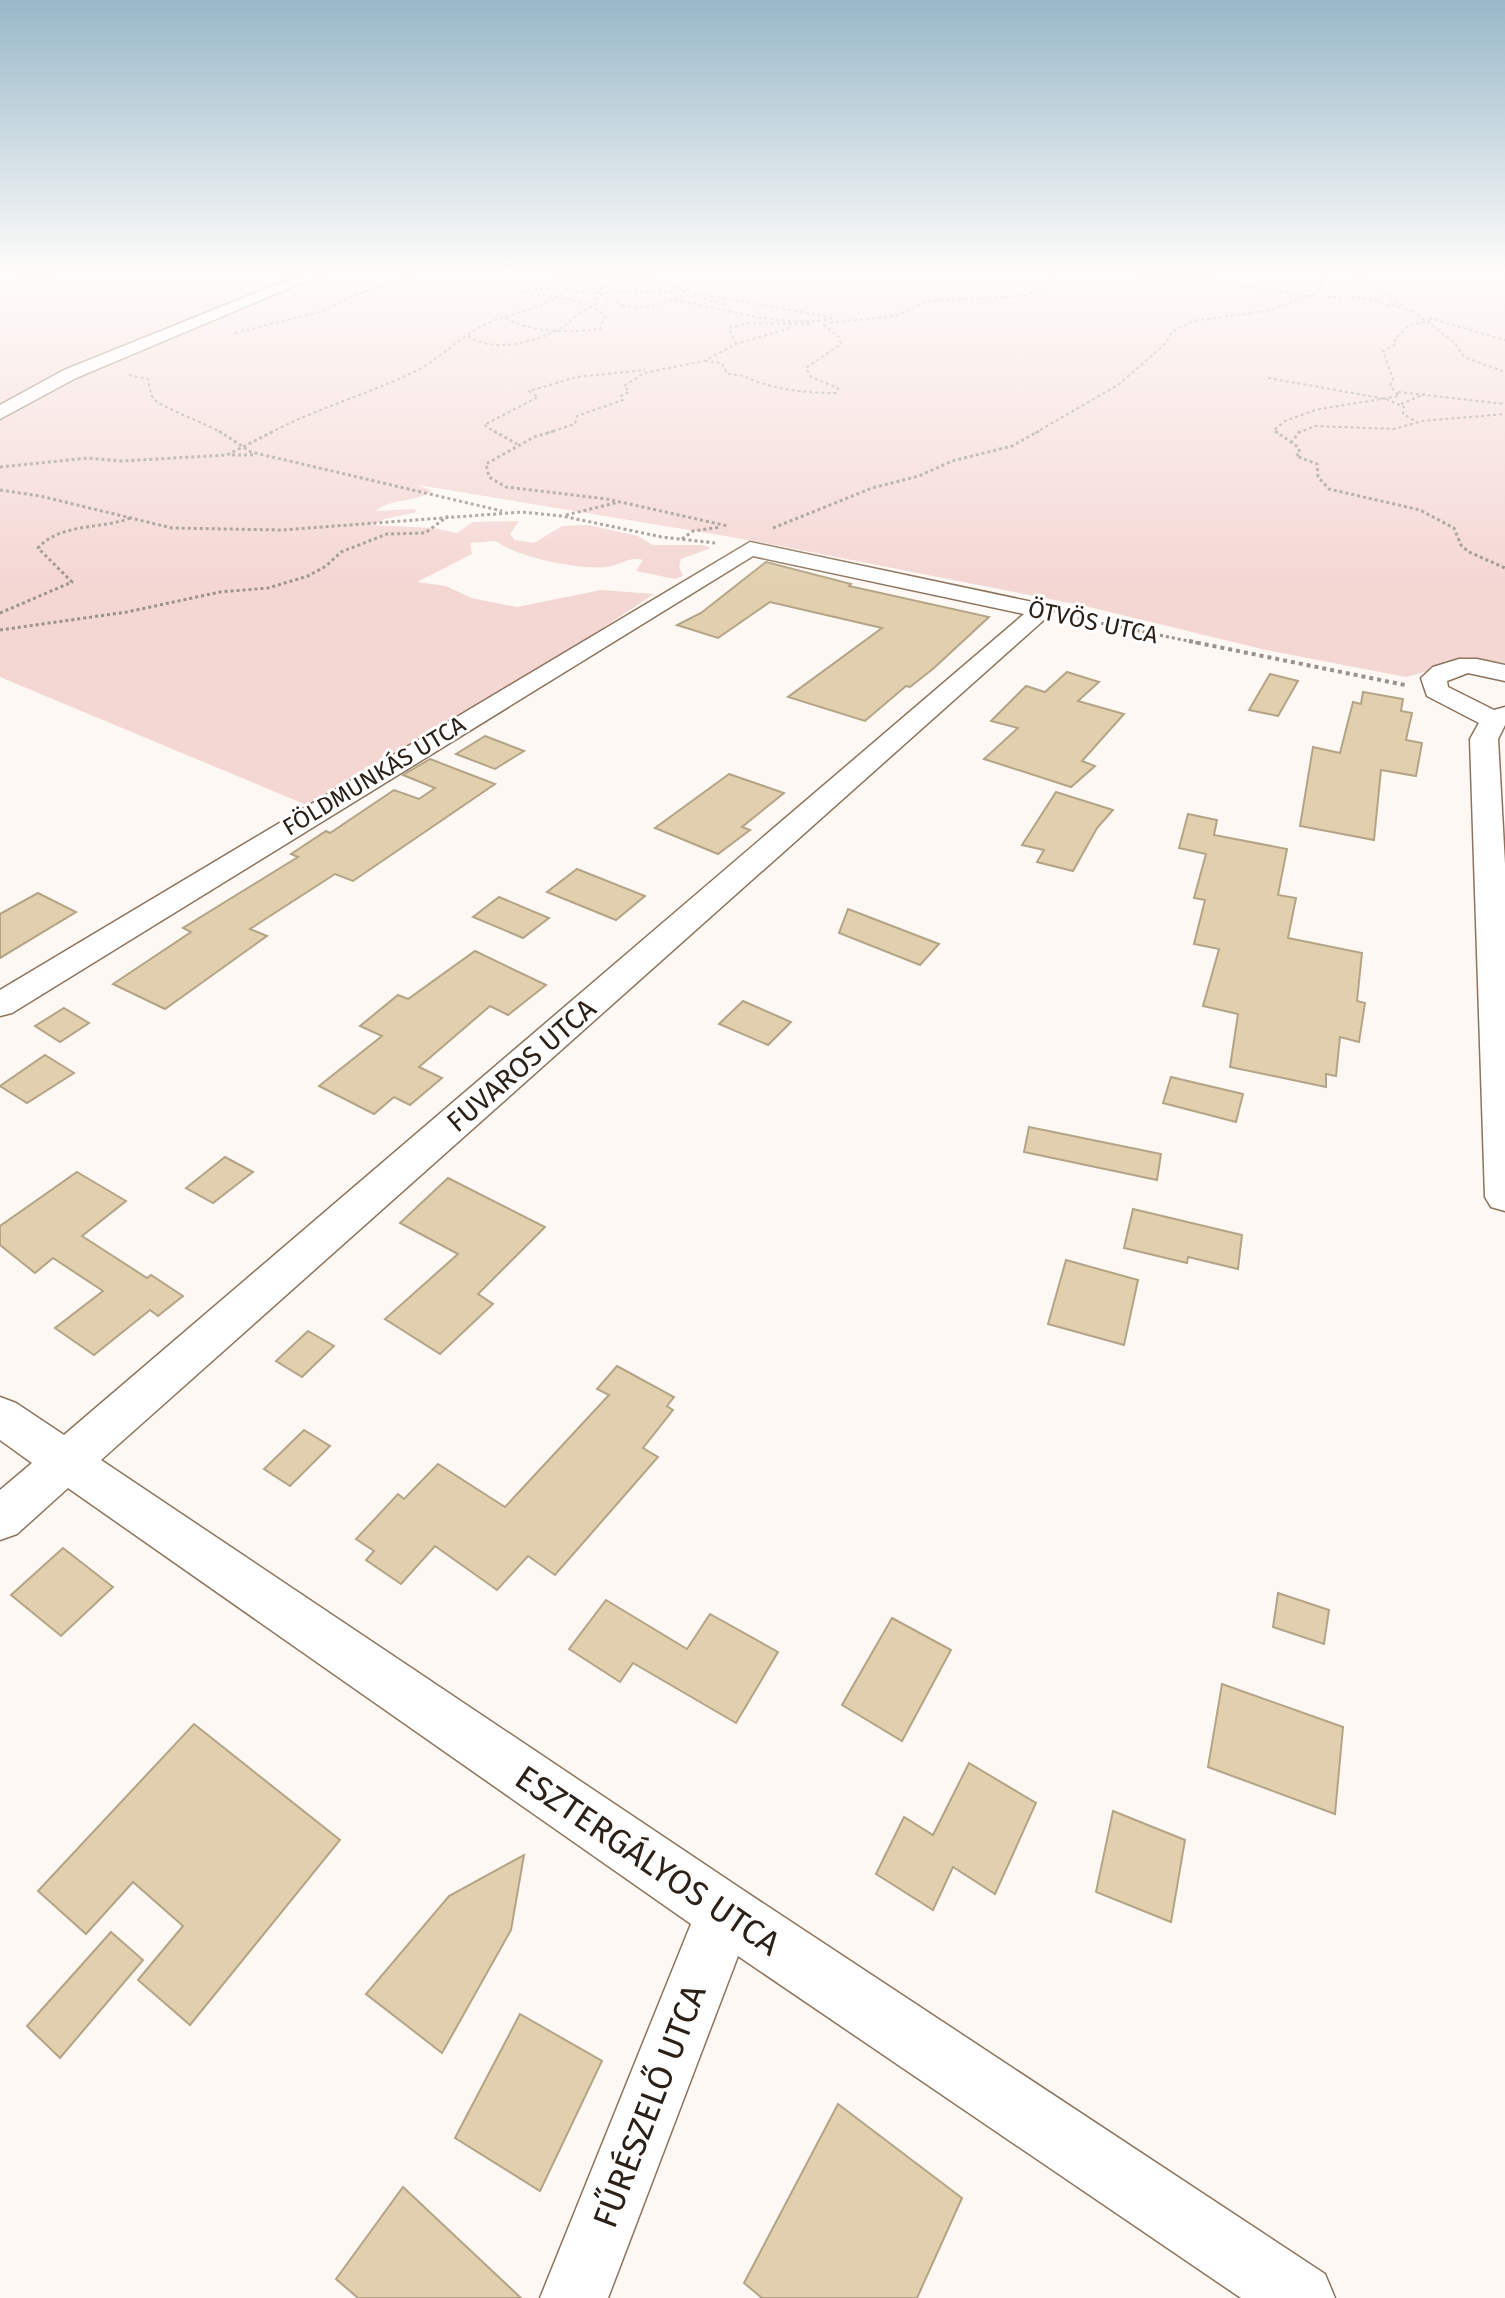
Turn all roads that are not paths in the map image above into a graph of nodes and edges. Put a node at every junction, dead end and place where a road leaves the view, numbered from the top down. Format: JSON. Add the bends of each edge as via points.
{"nodes":[{"id":1,"x":66,"y":376,"type":"edge"},
{"id":2,"x":0,"y":413,"type":"edge"},
{"id":3,"x":746,"y":545,"type":"joint"},
{"id":4,"x":1042,"y":611,"type":"joint"},
{"id":5,"x":1505,"y":673,"type":"edge"},
{"id":6,"x":1500,"y":717,"type":"edge"},
{"id":7,"x":0,"y":1005,"type":"edge"},
{"id":8,"x":1505,"y":1197,"type":"edge"},
{"id":9,"x":0,"y":1416,"type":"edge"},
{"id":10,"x":65,"y":1462,"type":"junction"},
{"id":11,"x":0,"y":1519,"type":"edge"},
{"id":12,"x":725,"y":1913,"type":"junction"},
{"id":13,"x":574,"y":2298,"type":"edge"},
{"id":14,"x":1301,"y":2298,"type":"edge"}],
"edges":[{"from":1,"to":2,"type":"street"},
{"from":3,"to":4,"type":"street","name":"ÖTVÖS UTCA"},
{"from":3,"to":7,"type":"street","name":"FÖLDMUNKÁS UTCA"},
{"from":4,"to":10,"type":"street","name":"FUVAROS UTCA"},
{"from":5,"to":6,"type":"street","via":[[1461,665],[1434,678],[1436,691]]},
{"from":6,"to":8,"type":"street","via":[[1484,739]]},
{"from":9,"to":10,"type":"street","name":"ESZTERGÁLYOS UTCA"},
{"from":10,"to":11,"type":"street","name":"FUVAROS UTCA"},
{"from":10,"to":12,"type":"street","name":"ESZTERGÁLYOS UTCA"},
{"from":12,"to":13,"type":"street","name":"FŰRÉSZELŐ UTCA"},
{"from":12,"to":14,"type":"street","name":"ESZTERGÁLYOS UTCA"}]}
